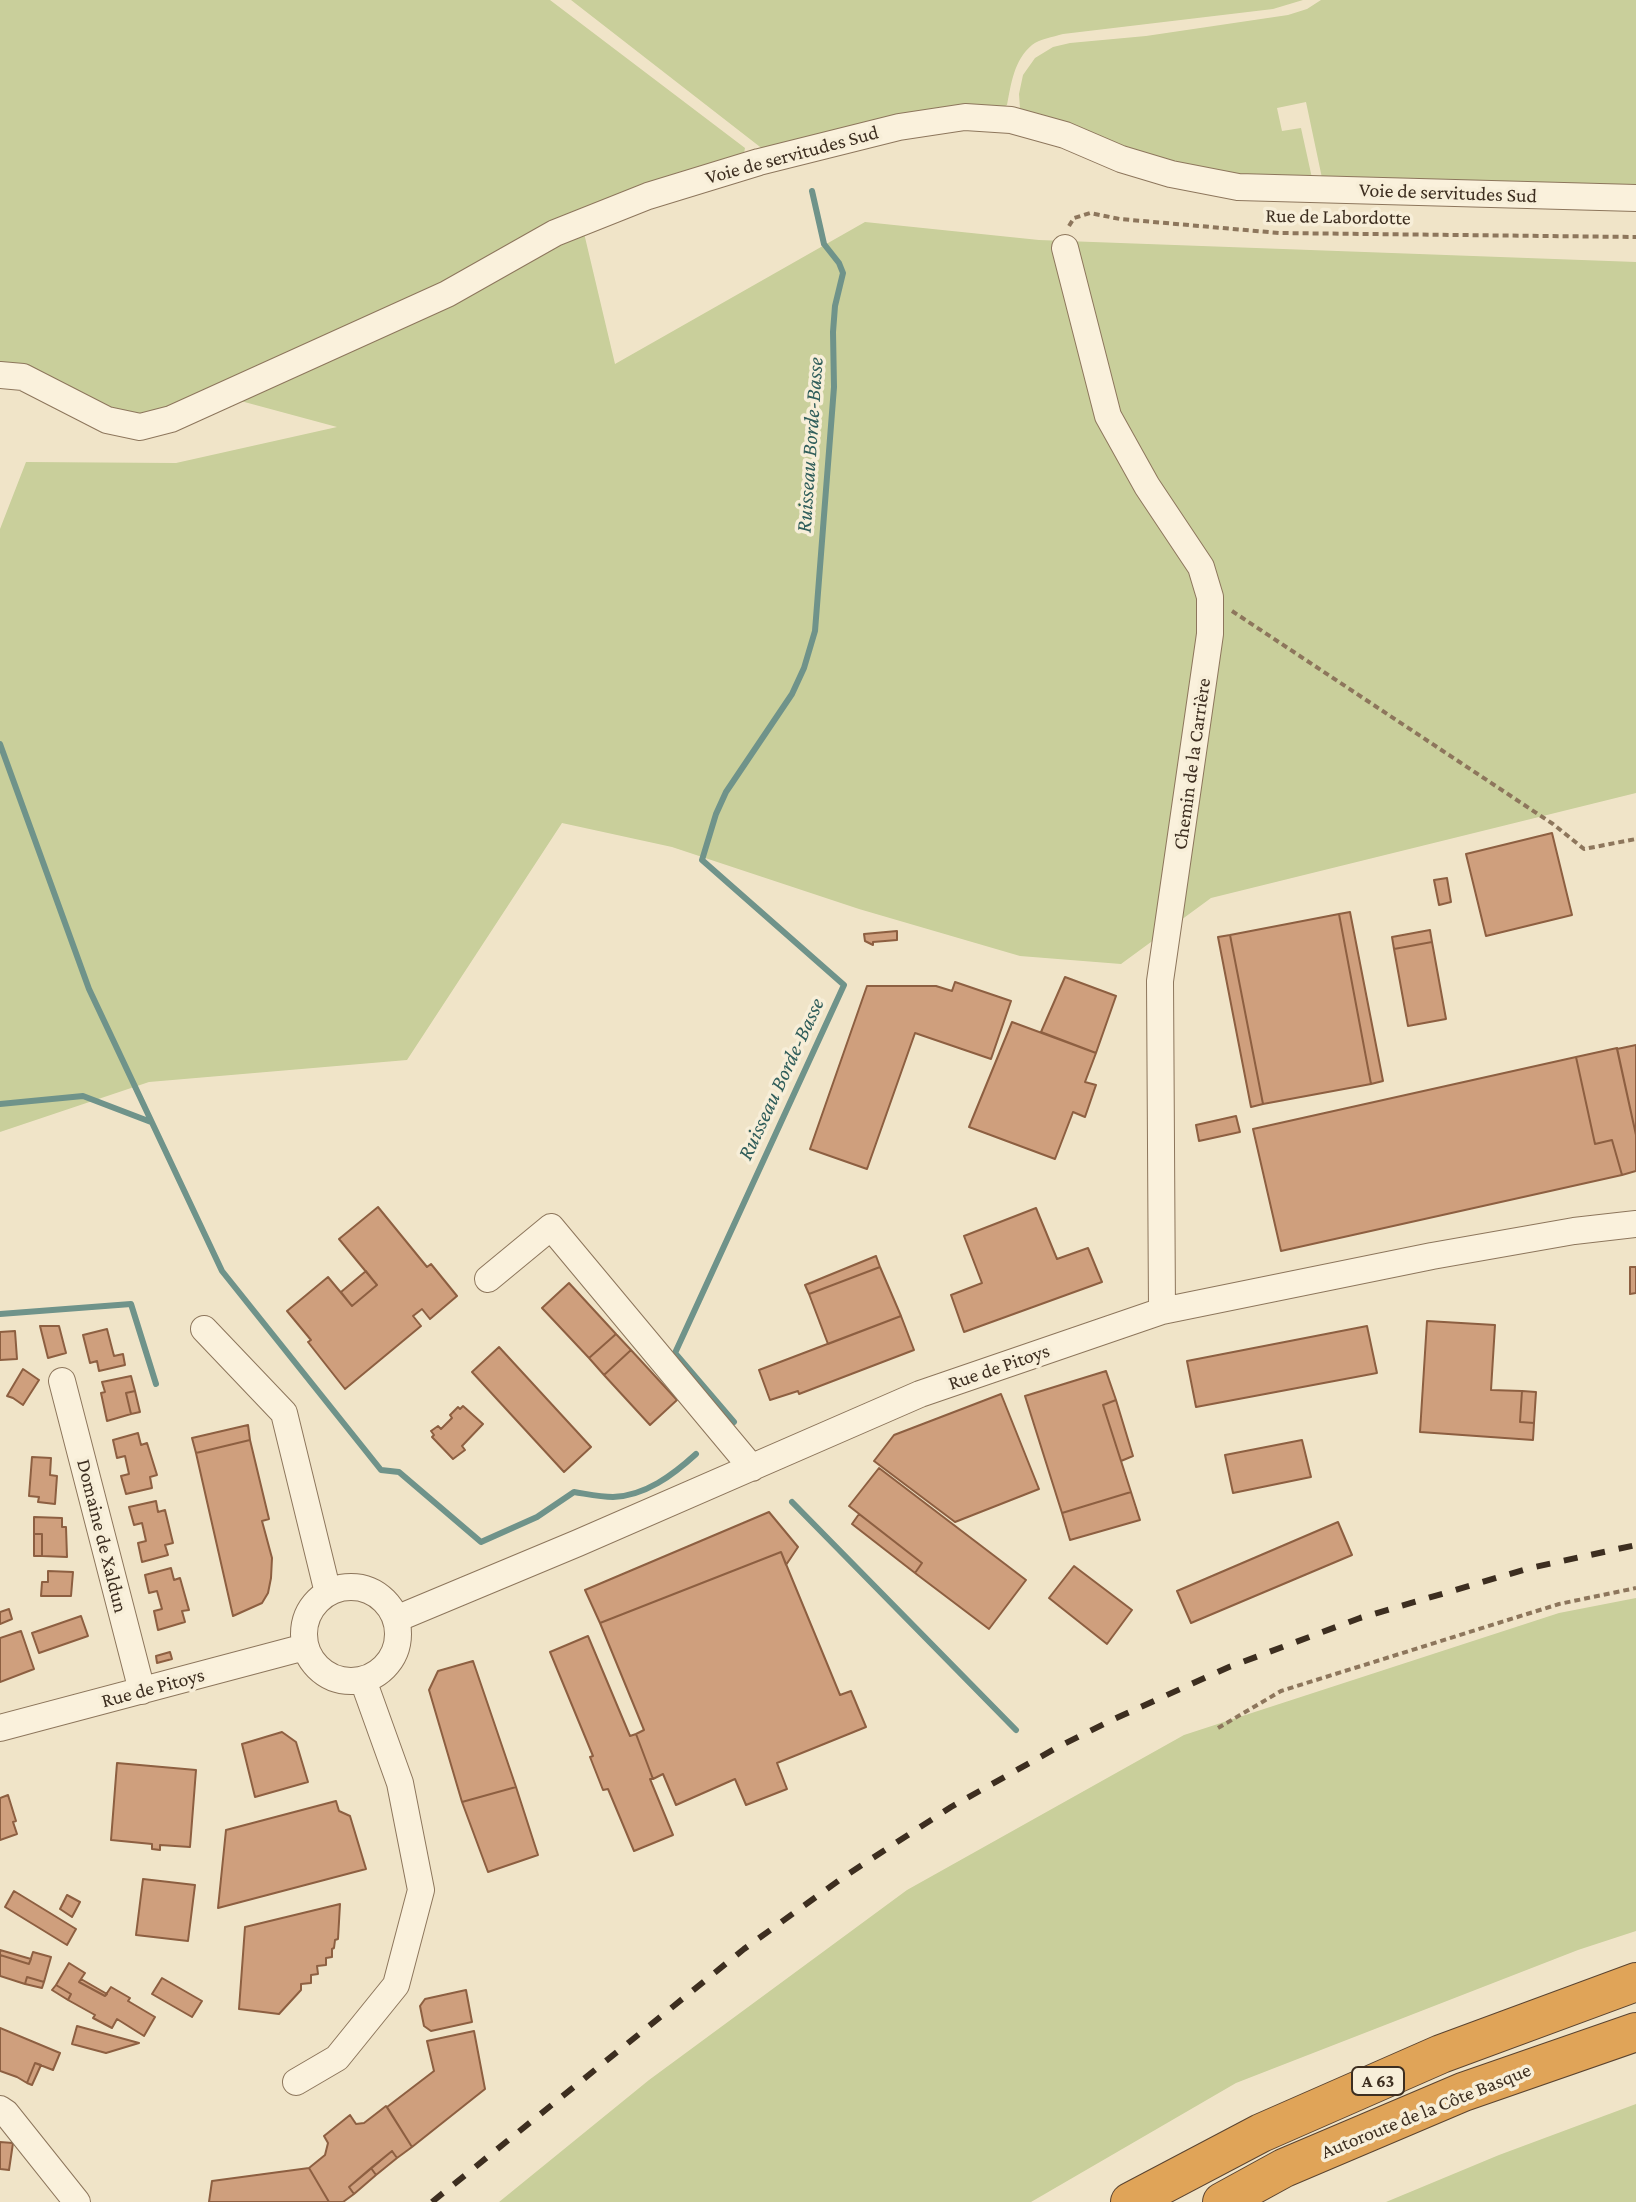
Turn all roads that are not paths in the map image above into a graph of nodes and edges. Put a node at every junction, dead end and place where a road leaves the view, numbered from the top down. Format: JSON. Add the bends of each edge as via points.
{"nodes":[{"id":1,"x":1636,"y":198,"type":"edge"},
{"id":2,"x":1065,"y":248,"type":"road end"},
{"id":3,"x":0,"y":375,"type":"edge"},
{"id":4,"x":1636,"y":1224,"type":"edge"},
{"id":5,"x":488,"y":1279,"type":"dead end"},
{"id":6,"x":1162,"y":1311,"type":"junction"},
{"id":7,"x":204,"y":1329,"type":"dead end"},
{"id":8,"x":62,"y":1381,"type":"dead end"},
{"id":9,"x":752,"y":1468,"type":"junction"},
{"id":10,"x":328,"y":1593,"type":"junction"},
{"id":11,"x":396,"y":1619,"type":"junction"},
{"id":12,"x":305,"y":1647,"type":"junction"},
{"id":13,"x":363,"y":1680,"type":"junction"},
{"id":14,"x":142,"y":1691,"type":"junction"},
{"id":15,"x":0,"y":1728,"type":"edge"},
{"id":16,"x":1636,"y":1982,"type":"edge"},
{"id":17,"x":1636,"y":2032,"type":"edge"},
{"id":18,"x":296,"y":2082,"type":"dead end"},
{"id":19,"x":0,"y":2109,"type":"edge"},
{"id":20,"x":77,"y":2202,"type":"edge"},
{"id":21,"x":1130,"y":2202,"type":"edge"},
{"id":22,"x":1222,"y":2202,"type":"edge"}],
"edges":[{"from":1,"to":3,"type":"street","name":"Voie de servitudes Sud","via":[[1238,187],[1171,174],[1011,120],[965,117],[899,127],[648,196],[555,233],[447,294],[171,419],[140,427],[107,420],[23,377]]},
{"from":2,"to":6,"type":"street","name":"Chemin de la Carrière","via":[[1108,416],[1201,567],[1210,597],[1210,634],[1160,981]]},
{"from":4,"to":6,"type":"street","name":"Rue de Pitoys","via":[[1432,1256]]},
{"from":5,"to":9,"type":"street","via":[[551,1227]]},
{"from":6,"to":9,"type":"street","name":"Rue de Pitoys","via":[[920,1394]]},
{"from":7,"to":10,"type":"street","via":[[284,1413]]},
{"from":8,"to":14,"type":"street","name":"Domaine de Xaldun"},
{"from":9,"to":11,"type":"street","name":"Rue de Pitoys"},
{"from":10,"to":11,"type":"street","via":[[354,1586],[368,1590],[380,1596]]},
{"from":10,"to":12,"type":"street","via":[[307,1616]]},
{"from":11,"to":13,"type":"street","via":[[398,1634],[388,1662]]},
{"from":12,"to":13,"type":"street","via":[[321,1671],[334,1678]]},
{"from":12,"to":14,"type":"street","name":"Rue de Pitoys"},
{"from":13,"to":18,"type":"street","via":[[400,1783],[421,1890],[396,1985],[337,2058]]},
{"from":14,"to":15,"type":"street","name":"Rue de Pitoys"},
{"from":16,"to":21,"type":"highway","number":"A 63","via":[[1441,2054],[1261,2133]]},
{"from":17,"to":22,"type":"highway","name":"Autoroute de la Côte Basque","number":"A 63","via":[[1463,2092],[1284,2168]]},
{"from":19,"to":20,"type":"street"}]}
